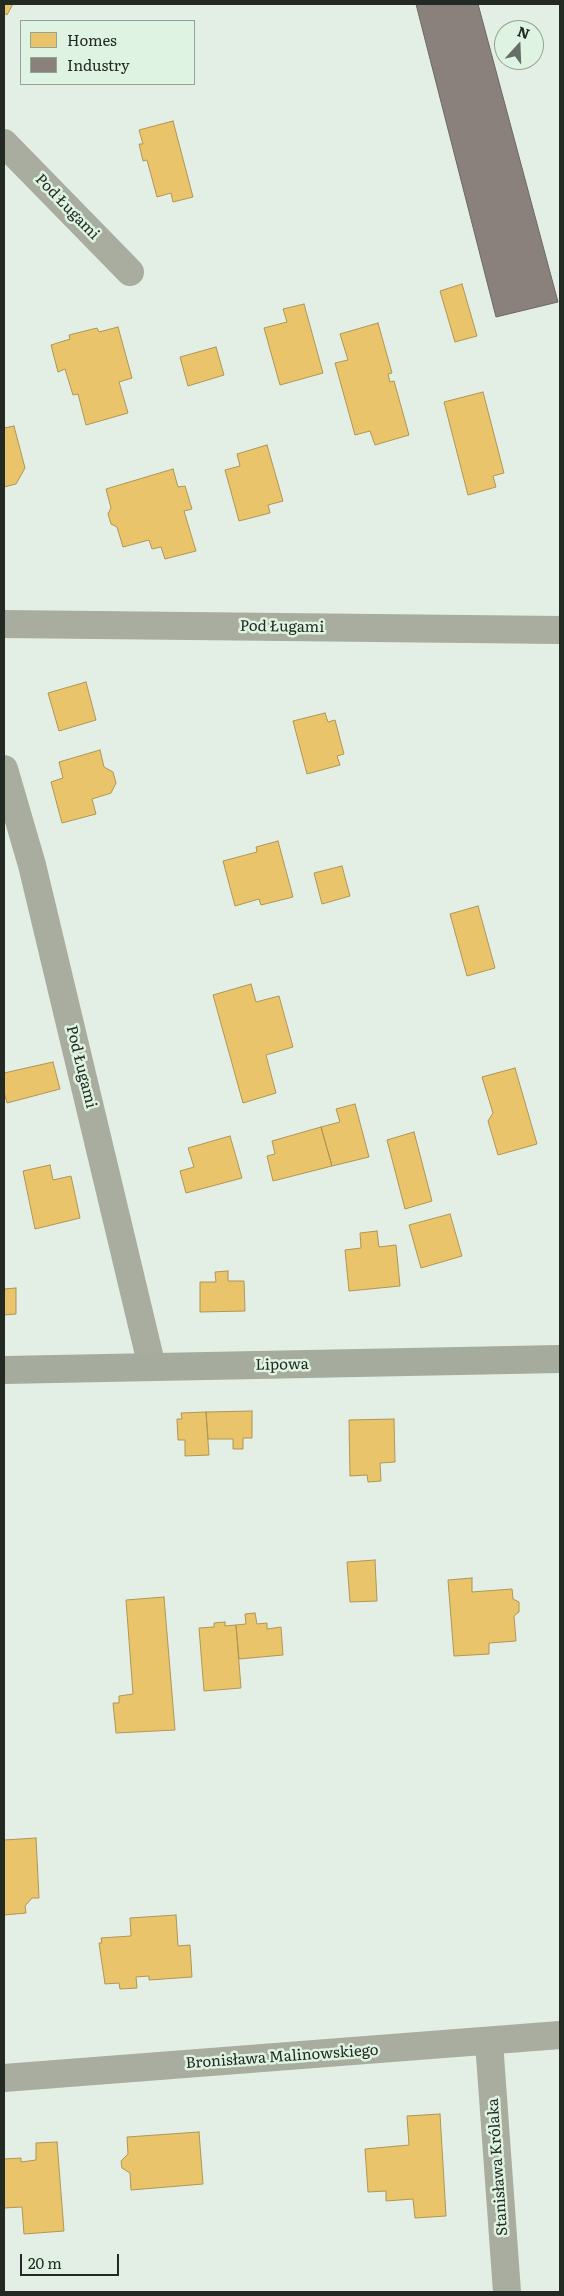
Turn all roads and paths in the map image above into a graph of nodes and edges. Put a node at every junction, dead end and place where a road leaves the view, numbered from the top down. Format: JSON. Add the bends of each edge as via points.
{"nodes":[{"id":1,"x":4,"y":143,"type":"edge"},
{"id":2,"x":130,"y":272,"type":"dead end"},
{"id":3,"x":4,"y":624,"type":"edge"},
{"id":4,"x":560,"y":630,"type":"edge"},
{"id":5,"x":4,"y":768,"type":"edge"},
{"id":6,"x":560,"y":1359,"type":"edge"},
{"id":7,"x":152,"y":1367,"type":"junction"},
{"id":8,"x":4,"y":1370,"type":"edge"},
{"id":9,"x":560,"y":2035,"type":"edge"},
{"id":10,"x":489,"y":2042,"type":"junction"},
{"id":11,"x":4,"y":2078,"type":"edge"},
{"id":12,"x":507,"y":2292,"type":"edge"}],
"edges":[{"from":1,"to":2,"type":"street","name":"Pod Ługami"},
{"from":3,"to":4,"type":"street","name":"Pod Ługami"},
{"from":5,"to":7,"type":"street","name":"Pod Ługami","via":[[34,874]]},
{"from":6,"to":7,"type":"main road","name":"Lipowa"},
{"from":7,"to":8,"type":"main road","name":"Lipowa"},
{"from":9,"to":10,"type":"street","name":"Bronisława Malinowskiego"},
{"from":10,"to":11,"type":"street","name":"Bronisława Malinowskiego"},
{"from":10,"to":12,"type":"street","name":"Stanisława Królaka"}]}
